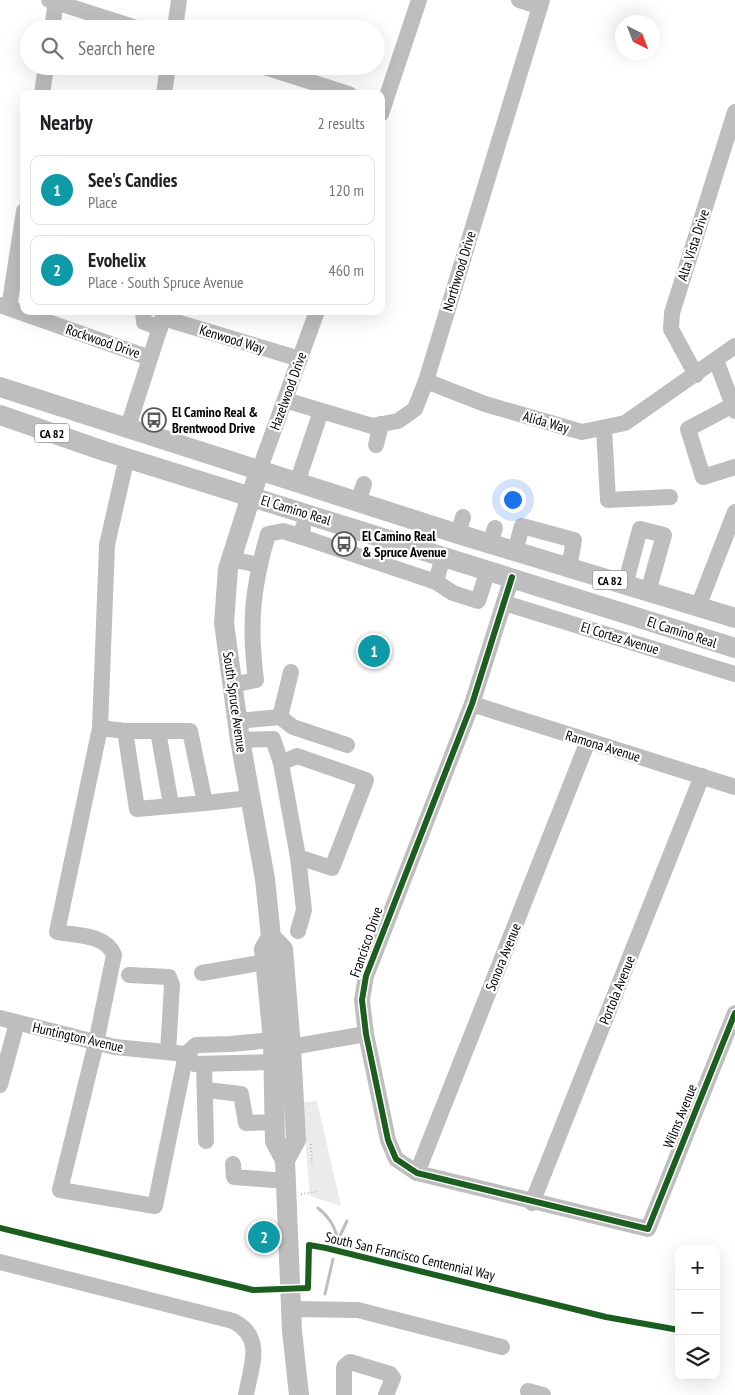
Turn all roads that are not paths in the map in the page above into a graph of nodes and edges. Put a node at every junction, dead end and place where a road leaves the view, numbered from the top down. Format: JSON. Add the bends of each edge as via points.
{"nodes":[{"id":1,"x":179,"y":0,"type":"edge"},
{"id":2,"x":419,"y":0,"type":"edge"},
{"id":3,"x":519,"y":0,"type":"edge"},
{"id":4,"x":54,"y":1,"type":"edge"},
{"id":5,"x":541,"y":4,"type":"edge"},
{"id":6,"x":53,"y":20,"type":"edge"},
{"id":7,"x":112,"y":20,"type":"edge"},
{"id":8,"x":176,"y":20,"type":"edge"},
{"id":9,"x":45,"y":75,"type":"edge"},
{"id":10,"x":167,"y":75,"type":"edge"},
{"id":11,"x":289,"y":75,"type":"edge"},
{"id":12,"x":43,"y":90,"type":"edge"},
{"id":13,"x":165,"y":90,"type":"edge"},
{"id":14,"x":336,"y":90,"type":"edge"},
{"id":15,"x":385,"y":98,"type":"edge"},
{"id":16,"x":735,"y":112,"type":"edge"},
{"id":17,"x":20,"y":230,"type":"edge"},
{"id":18,"x":4,"y":307,"type":"edge"},
{"id":19,"x":20,"y":313,"type":"edge"},
{"id":20,"x":27,"y":315,"type":"edge"},
{"id":21,"x":143,"y":315,"type":"edge"},
{"id":22,"x":316,"y":315,"type":"edge"},
{"id":23,"x":162,"y":319,"type":"edge"},
{"id":24,"x":735,"y":346,"type":"edge"},
{"id":25,"x":150,"y":358,"type":"junction"},
{"id":26,"x":300,"y":359,"type":"junction"},
{"id":27,"x":716,"y":360,"type":"junction"},
{"id":28,"x":696,"y":375,"type":"junction"},
{"id":29,"x":426,"y":381,"type":"junction"},
{"id":30,"x":0,"y":387,"type":"edge"},
{"id":31,"x":285,"y":400,"type":"junction"},
{"id":32,"x":734,"y":408,"type":"edge"},
{"id":33,"x":321,"y":411,"type":"junction"},
{"id":34,"x":0,"y":415,"type":"edge"},
{"id":35,"x":381,"y":424,"type":"junction"},
{"id":36,"x":604,"y":428,"type":"junction"},
{"id":37,"x":127,"y":430,"type":"junction"},
{"id":38,"x":376,"y":445,"type":"dead end"},
{"id":39,"x":127,"y":457,"type":"junction"},
{"id":40,"x":735,"y":467,"type":"edge"},
{"id":41,"x":258,"y":471,"type":"junction"},
{"id":42,"x":297,"y":483,"type":"junction"},
{"id":43,"x":250,"y":496,"type":"junction"},
{"id":44,"x":670,"y":497,"type":"dead end"},
{"id":45,"x":735,"y":512,"type":"edge"},
{"id":46,"x":304,"y":513,"type":"junction"},
{"id":47,"x":302,"y":537,"type":"junction"},
{"id":48,"x":515,"y":551,"type":"junction"},
{"id":49,"x":443,"y":556,"type":"junction"},
{"id":50,"x":231,"y":559,"type":"junction"},
{"id":51,"x":259,"y":565,"type":"junction"},
{"id":52,"x":569,"y":568,"type":"junction"},
{"id":53,"x":488,"y":570,"type":"junction"},
{"id":54,"x":512,"y":577,"type":"junction"},
{"id":55,"x":436,"y":582,"type":"junction"},
{"id":56,"x":625,"y":585,"type":"junction"},
{"id":57,"x":648,"y":592,"type":"junction"},
{"id":58,"x":504,"y":603,"type":"junction"},
{"id":59,"x":698,"y":607,"type":"junction"},
{"id":60,"x":735,"y":618,"type":"edge"},
{"id":61,"x":735,"y":648,"type":"edge"},
{"id":62,"x":291,"y":672,"type":"dead end"},
{"id":63,"x":735,"y":674,"type":"edge"},
{"id":64,"x":232,"y":685,"type":"junction"},
{"id":65,"x":472,"y":704,"type":"junction"},
{"id":66,"x":280,"y":717,"type":"junction"},
{"id":67,"x":100,"y":728,"type":"junction"},
{"id":68,"x":238,"y":730,"type":"junction"},
{"id":69,"x":124,"y":731,"type":"junction"},
{"id":70,"x":158,"y":731,"type":"junction"},
{"id":71,"x":588,"y":741,"type":"junction"},
{"id":72,"x":347,"y":745,"type":"dead end"},
{"id":73,"x":281,"y":764,"type":"junction"},
{"id":74,"x":702,"y":776,"type":"junction"},
{"id":75,"x":735,"y":787,"type":"edge"},
{"id":76,"x":250,"y":798,"type":"junction"},
{"id":77,"x":205,"y":803,"type":"junction"},
{"id":78,"x":171,"y":805,"type":"junction"},
{"id":79,"x":298,"y":857,"type":"junction"},
{"id":80,"x":298,"y":932,"type":"dead end"},
{"id":81,"x":271,"y":937,"type":"junction"},
{"id":82,"x":265,"y":962,"type":"junction"},
{"id":83,"x":202,"y":972,"type":"dead end"},
{"id":84,"x":129,"y":975,"type":"dead end"},
{"id":85,"x":735,"y":1013,"type":"edge"},
{"id":86,"x":0,"y":1018,"type":"edge"},
{"id":87,"x":17,"y":1023,"type":"junction"},
{"id":88,"x":366,"y":1034,"type":"junction"},
{"id":89,"x":96,"y":1043,"type":"junction"},
{"id":90,"x":282,"y":1043,"type":"junction"},
{"id":91,"x":168,"y":1052,"type":"junction"},
{"id":92,"x":186,"y":1054,"type":"junction"},
{"id":93,"x":273,"y":1062,"type":"junction"},
{"id":94,"x":204,"y":1064,"type":"junction"},
{"id":95,"x":0,"y":1085,"type":"edge"},
{"id":96,"x":206,"y":1090,"type":"junction"},
{"id":97,"x":274,"y":1122,"type":"junction"},
{"id":98,"x":206,"y":1141,"type":"dead end"},
{"id":99,"x":285,"y":1160,"type":"junction"},
{"id":100,"x":233,"y":1164,"type":"dead end"},
{"id":101,"x":417,"y":1173,"type":"junction"},
{"id":102,"x":286,"y":1181,"type":"junction"},
{"id":103,"x":532,"y":1203,"type":"junction"},
{"id":104,"x":648,"y":1229,"type":"joint"},
{"id":105,"x":0,"y":1262,"type":"edge"},
{"id":106,"x":292,"y":1309,"type":"junction"},
{"id":107,"x":502,"y":1347,"type":"dead end"},
{"id":108,"x":246,"y":1395,"type":"edge"},
{"id":109,"x":300,"y":1395,"type":"edge"},
{"id":110,"x":344,"y":1395,"type":"edge"},
{"id":111,"x":386,"y":1395,"type":"edge"}],
"edges":[{"from":1,"to":8,"type":"street"},
{"from":2,"to":15,"type":"street"},
{"from":3,"to":5,"type":"street"},
{"from":4,"to":6,"type":"street"},
{"from":4,"to":7,"type":"street"},
{"from":5,"to":29,"type":"street","name":"Northwood Drive"},
{"from":9,"to":12,"type":"street"},
{"from":10,"to":13,"type":"street"},
{"from":11,"to":14,"type":"street"},
{"from":16,"to":28,"type":"street","name":"Alta Vista Drive","via":[[672,313],[672,329]]},
{"from":17,"to":18,"type":"street"},
{"from":18,"to":19,"type":"street","name":"Rockwood Drive"},
{"from":20,"to":25,"type":"street","name":"Rockwood Drive"},
{"from":21,"to":23,"type":"street","via":[[144,322]]},
{"from":22,"to":26,"type":"street","name":"Hazelwood Drive"},
{"from":23,"to":25,"type":"street"},
{"from":23,"to":26,"type":"street","name":"Kenwood Way"},
{"from":24,"to":27,"type":"street","name":"Alida Way"},
{"from":25,"to":37,"type":"street"},
{"from":26,"to":31,"type":"street","name":"Hazelwood Drive"},
{"from":27,"to":28,"type":"street","name":"Alida Way"},
{"from":27,"to":32,"type":"street"},
{"from":28,"to":36,"type":"street","name":"Alida Way","via":[[625,423]]},
{"from":29,"to":35,"type":"street","name":"Northwood Drive","via":[[415,408],[398,421]]},
{"from":29,"to":36,"type":"street","name":"Alida Way","via":[[485,404],[582,432]]},
{"from":30,"to":37,"type":"main road","name":"El Camino Real","number":"CA 82"},
{"from":31,"to":33,"type":"street","name":"Northwood Drive"},
{"from":31,"to":41,"type":"street","name":"Hazelwood Drive"},
{"from":32,"to":40,"type":"street","via":[[688,429],[703,477]]},
{"from":33,"to":35,"type":"street","name":"Northwood Drive","via":[[372,426]]},
{"from":33,"to":42,"type":"street"},
{"from":34,"to":39,"type":"main road","name":"El Camino Real","number":"CA 82"},
{"from":35,"to":38,"type":"street"},
{"from":36,"to":44,"type":"street","via":[[608,500]]},
{"from":37,"to":41,"type":"main road","name":"El Camino Real","number":"CA 82"},
{"from":39,"to":43,"type":"main road","name":"El Camino Real","number":"CA 82"},
{"from":39,"to":67,"type":"street","via":[[108,545]]},
{"from":41,"to":42,"type":"main road","name":"El Camino Real","number":"CA 82"},
{"from":41,"to":43,"type":"main road","name":"South Spruce Avenue"},
{"from":42,"to":48,"type":"main road","name":"El Camino Real","number":"CA 82","via":[[361,493],[492,536]]},
{"from":43,"to":46,"type":"main road","name":"El Camino Real","number":"CA 82"},
{"from":43,"to":50,"type":"main road","name":"South Spruce Avenue"},
{"from":45,"to":59,"type":"street"},
{"from":46,"to":47,"type":"street"},
{"from":46,"to":49,"type":"main road","name":"El Camino Real","number":"CA 82"},
{"from":47,"to":51,"type":"street","via":[[283,531],[268,534]]},
{"from":47,"to":55,"type":"street"},
{"from":48,"to":52,"type":"main road","name":"El Camino Real","number":"CA 82"},
{"from":48,"to":52,"type":"street","via":[[522,526],[574,540]]},
{"from":49,"to":53,"type":"main road","name":"El Camino Real","number":"CA 82"},
{"from":49,"to":55,"type":"street"},
{"from":50,"to":51,"type":"street"},
{"from":50,"to":64,"type":"main road","name":"South Spruce Avenue","via":[[224,623]]},
{"from":51,"to":64,"type":"street","via":[[252,605],[256,680]]},
{"from":52,"to":56,"type":"main road","name":"El Camino Real","number":"CA 82"},
{"from":53,"to":54,"type":"main road","name":"El Camino Real","number":"CA 82"},
{"from":53,"to":55,"type":"street","via":[[478,601],[453,593]]},
{"from":54,"to":58,"type":"street","name":"Francisco Drive"},
{"from":54,"to":61,"type":"main road","name":"El Camino Real","number":"CA 82"},
{"from":56,"to":57,"type":"main road","name":"El Camino Real","number":"CA 82"},
{"from":56,"to":57,"type":"street","via":[[640,529],[664,536]]},
{"from":57,"to":59,"type":"main road","name":"El Camino Real","number":"CA 82"},
{"from":58,"to":63,"type":"street","name":"El Cortez Avenue"},
{"from":58,"to":65,"type":"street","name":"Francisco Drive"},
{"from":59,"to":60,"type":"main road","name":"El Camino Real","number":"CA 82"},
{"from":62,"to":66,"type":"street"},
{"from":64,"to":68,"type":"main road","name":"South Spruce Avenue"},
{"from":65,"to":71,"type":"street","name":"Ramona Avenue"},
{"from":65,"to":88,"type":"street","name":"Francisco Drive","via":[[366,976],[362,1000]]},
{"from":66,"to":68,"type":"street"},
{"from":66,"to":72,"type":"street","via":[[294,727]]},
{"from":67,"to":69,"type":"street"},
{"from":67,"to":89,"type":"street","via":[[57,932],[103,940],[111,947],[114,956]]},
{"from":68,"to":73,"type":"street","via":[[273,739]]},
{"from":68,"to":76,"type":"main road","name":"South Spruce Avenue"},
{"from":69,"to":70,"type":"street"},
{"from":69,"to":78,"type":"street","via":[[137,809]]},
{"from":70,"to":77,"type":"street","via":[[190,731]]},
{"from":70,"to":78,"type":"street"},
{"from":71,"to":74,"type":"street","name":"Ramona Avenue"},
{"from":71,"to":101,"type":"street","name":"Sonora Avenue"},
{"from":73,"to":79,"type":"street"},
{"from":73,"to":79,"type":"street","via":[[297,756],[366,780],[332,868]]},
{"from":74,"to":75,"type":"street","name":"Ramona Avenue"},
{"from":74,"to":103,"type":"street","name":"Portola Avenue"},
{"from":76,"to":77,"type":"street"},
{"from":76,"to":81,"type":"main road","name":"South Spruce Avenue","via":[[265,879]]},
{"from":77,"to":78,"type":"street"},
{"from":79,"to":80,"type":"street","via":[[304,910]]},
{"from":81,"to":82,"type":"main road","name":"South Spruce Avenue","via":[[264,949]]},
{"from":81,"to":90,"type":"main road","name":"South Spruce Avenue","via":[[283,949]]},
{"from":82,"to":83,"type":"street"},
{"from":82,"to":90,"type":"main road","name":"South Spruce Avenue"},
{"from":84,"to":91,"type":"street","via":[[169,977],[172,985]]},
{"from":85,"to":104,"type":"street","name":"Wilms Avenue"},
{"from":86,"to":87,"type":"street","name":"Huntington Avenue"},
{"from":87,"to":89,"type":"street","name":"Huntington Avenue"},
{"from":87,"to":95,"type":"street"},
{"from":88,"to":90,"type":"street"},
{"from":88,"to":101,"type":"street","name":"Francisco Drive","via":[[388,1140],[396,1159]]},
{"from":89,"to":91,"type":"street","name":"Huntington Avenue"},
{"from":89,"to":92,"type":"street","via":[[60,1190],[154,1206]]},
{"from":90,"to":92,"type":"street","via":[[196,1045]]},
{"from":90,"to":93,"type":"main road","name":"South Spruce Avenue"},
{"from":90,"to":99,"type":"main road","name":"South Spruce Avenue","via":[[296,1140]]},
{"from":91,"to":92,"type":"street","name":"Huntington Avenue"},
{"from":92,"to":94,"type":"street","name":"Huntington Avenue","via":[[194,1064]]},
{"from":93,"to":94,"type":"street"},
{"from":93,"to":97,"type":"main road","name":"South Spruce Avenue"},
{"from":94,"to":96,"type":"street"},
{"from":96,"to":97,"type":"street","via":[[241,1094],[246,1123]]},
{"from":96,"to":98,"type":"street"},
{"from":97,"to":99,"type":"main road","name":"South Spruce Avenue","via":[[275,1141]]},
{"from":99,"to":102,"type":"main road","name":"South Spruce Avenue"},
{"from":100,"to":102,"type":"street","via":[[234,1177]]},
{"from":101,"to":103,"type":"street","name":"Francisco Drive"},
{"from":102,"to":106,"type":"main road","name":"South Spruce Avenue"},
{"from":103,"to":104,"type":"street","name":"Francisco Drive"},
{"from":105,"to":108,"type":"street","via":[[244,1326],[253,1340],[254,1351]]},
{"from":106,"to":107,"type":"street","via":[[358,1310]]},
{"from":106,"to":109,"type":"main road","name":"South Spruce Avenue"},
{"from":110,"to":111,"type":"street","via":[[344,1367],[350,1362],[390,1374],[393,1378]]}]}
